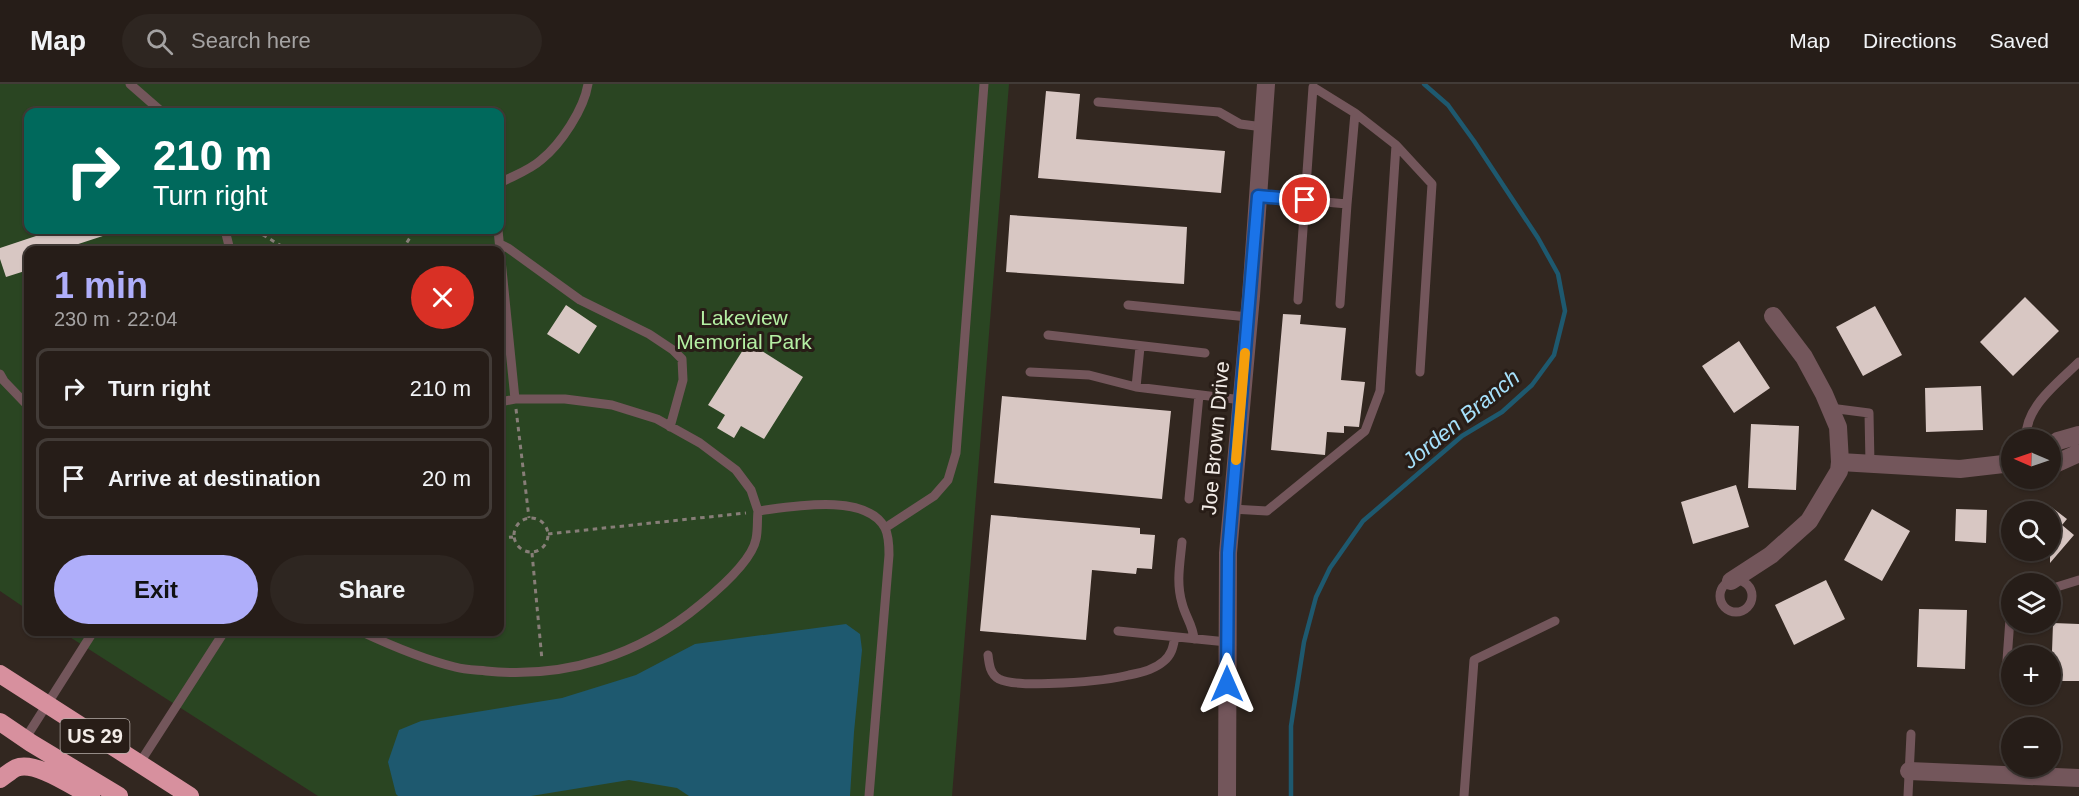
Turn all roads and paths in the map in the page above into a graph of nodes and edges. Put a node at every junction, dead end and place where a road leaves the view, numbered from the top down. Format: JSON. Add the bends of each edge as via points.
{"nodes":[{"id":1,"x":130,"y":84,"type":"edge"},
{"id":2,"x":588,"y":84,"type":"edge"},
{"id":3,"x":984,"y":84,"type":"edge"},
{"id":4,"x":1266,"y":84,"type":"edge"},
{"id":5,"x":1098,"y":102,"type":"dead end"},
{"id":6,"x":157,"y":108,"type":"edge"},
{"id":7,"x":1355,"y":113,"type":"junction"},
{"id":8,"x":1263,"y":127,"type":"junction"},
{"id":9,"x":1396,"y":146,"type":"junction"},
{"id":10,"x":504,"y":181,"type":"edge"},
{"id":11,"x":1258,"y":196,"type":"junction"},
{"id":12,"x":1305,"y":200,"type":"junction"},
{"id":13,"x":1347,"y":204,"type":"junction"},
{"id":14,"x":262,"y":234,"type":"edge"},
{"id":15,"x":499,"y":234,"type":"edge"},
{"id":16,"x":500,"y":244,"type":"joint"},
{"id":17,"x":281,"y":246,"type":"edge"},
{"id":18,"x":504,"y":246,"type":"edge"},
{"id":19,"x":504,"y":246,"type":"edge"},
{"id":20,"x":504,"y":285,"type":"edge"},
{"id":21,"x":1298,"y":300,"type":"dead end"},
{"id":22,"x":1340,"y":304,"type":"dead end"},
{"id":23,"x":1128,"y":305,"type":"dead end"},
{"id":24,"x":1773,"y":316,"type":"dead end"},
{"id":25,"x":1248,"y":317,"type":"junction"},
{"id":26,"x":1048,"y":335,"type":"dead end"},
{"id":27,"x":1140,"y":346,"type":"junction"},
{"id":28,"x":1205,"y":353,"type":"dead end"},
{"id":29,"x":2079,"y":362,"type":"edge"},
{"id":30,"x":1030,"y":372,"type":"dead end"},
{"id":31,"x":1420,"y":372,"type":"dead end"},
{"id":32,"x":0,"y":374,"type":"edge"},
{"id":33,"x":1136,"y":387,"type":"junction"},
{"id":34,"x":1199,"y":395,"type":"junction"},
{"id":35,"x":515,"y":399,"type":"junction"},
{"id":36,"x":1242,"y":400,"type":"junction"},
{"id":37,"x":504,"y":401,"type":"edge"},
{"id":38,"x":24,"y":402,"type":"edge"},
{"id":39,"x":1830,"y":408,"type":"junction"},
{"id":40,"x":670,"y":426,"type":"junction"},
{"id":41,"x":2027,"y":429,"type":"edge"},
{"id":42,"x":2079,"y":435,"type":"edge"},
{"id":43,"x":2061,"y":440,"type":"edge"},
{"id":44,"x":2079,"y":453,"type":"edge"},
{"id":45,"x":2061,"y":461,"type":"edge"},
{"id":46,"x":1840,"y":462,"type":"junction"},
{"id":47,"x":1870,"y":464,"type":"junction"},
{"id":48,"x":2001,"y":464,"type":"edge"},
{"id":49,"x":1189,"y":499,"type":"dead end"},
{"id":50,"x":1232,"y":509,"type":"junction"},
{"id":51,"x":758,"y":511,"type":"junction"},
{"id":52,"x":529,"y":518,"type":"junction"},
{"id":53,"x":885,"y":528,"type":"junction"},
{"id":54,"x":548,"y":534,"type":"junction"},
{"id":55,"x":513,"y":537,"type":"junction"},
{"id":56,"x":504,"y":538,"type":"edge"},
{"id":57,"x":1182,"y":542,"type":"dead end"},
{"id":58,"x":532,"y":552,"type":"junction"},
{"id":59,"x":2079,"y":580,"type":"edge"},
{"id":60,"x":1731,"y":581,"type":"dead end"},
{"id":61,"x":2061,"y":586,"type":"edge"},
{"id":62,"x":1555,"y":621,"type":"dead end"},
{"id":63,"x":1118,"y":631,"type":"dead end"},
{"id":64,"x":91,"y":636,"type":"edge"},
{"id":65,"x":222,"y":636,"type":"edge"},
{"id":66,"x":371,"y":636,"type":"edge"},
{"id":67,"x":1175,"y":637,"type":"junction"},
{"id":68,"x":1194,"y":639,"type":"junction"},
{"id":69,"x":1227,"y":642,"type":"junction"},
{"id":70,"x":988,"y":655,"type":"dead end"},
{"id":71,"x":543,"y":670,"type":"junction"},
{"id":72,"x":0,"y":674,"type":"edge"},
{"id":73,"x":48,"y":706,"type":"junction"},
{"id":74,"x":0,"y":722,"type":"edge"},
{"id":75,"x":1911,"y":734,"type":"dead end"},
{"id":76,"x":25,"y":739,"type":"junction"},
{"id":77,"x":139,"y":764,"type":"junction"},
{"id":78,"x":1909,"y":771,"type":"junction"},
{"id":79,"x":2079,"y":778,"type":"edge"},
{"id":80,"x":0,"y":779,"type":"edge"},
{"id":81,"x":91,"y":796,"type":"edge"},
{"id":82,"x":119,"y":796,"type":"edge"},
{"id":83,"x":190,"y":796,"type":"edge"},
{"id":84,"x":869,"y":796,"type":"edge"},
{"id":85,"x":1227,"y":796,"type":"edge"},
{"id":86,"x":1464,"y":796,"type":"edge"},
{"id":87,"x":1908,"y":796,"type":"edge"}],
"edges":[{"from":1,"to":6,"type":"lane"},
{"from":2,"to":10,"type":"lane","via":[[567,131],[541,160]]},
{"from":3,"to":53,"type":"lane","via":[[956,453],[948,480],[934,496]]},
{"from":4,"to":8,"type":"street","name":"Joe Brown Drive"},
{"from":5,"to":8,"type":"lane","via":[[1219,112],[1240,124]]},
{"from":7,"to":9,"type":"lane"},
{"from":7,"to":12,"type":"lane","via":[[1313,87]]},
{"from":7,"to":13,"type":"lane"},
{"from":8,"to":11,"type":"street","name":"Joe Brown Drive"},
{"from":9,"to":31,"type":"lane","via":[[1432,184]]},
{"from":9,"to":50,"type":"lane","via":[[1380,391],[1365,431],[1267,511]]},
{"from":11,"to":12,"type":"lane"},
{"from":11,"to":25,"type":"street","name":"Joe Brown Drive"},
{"from":12,"to":13,"type":"lane"},
{"from":12,"to":21,"type":"lane"},
{"from":13,"to":22,"type":"lane"},
{"from":14,"to":17,"type":"path"},
{"from":15,"to":16,"type":"lane"},
{"from":16,"to":19,"type":"lane"},
{"from":18,"to":40,"type":"lane","via":[[580,300],[649,334],[682,359],[683,380]]},
{"from":20,"to":35,"type":"lane"},
{"from":23,"to":25,"type":"lane"},
{"from":24,"to":39,"type":"street","via":[[1804,357]]},
{"from":25,"to":36,"type":"street","name":"Joe Brown Drive"},
{"from":26,"to":27,"type":"lane"},
{"from":27,"to":28,"type":"lane"},
{"from":27,"to":33,"type":"lane"},
{"from":29,"to":41,"type":"lane","via":[[2034,407]]},
{"from":30,"to":33,"type":"lane","via":[[1089,375]]},
{"from":32,"to":38,"type":"lane"},
{"from":33,"to":34,"type":"lane"},
{"from":34,"to":36,"type":"lane"},
{"from":34,"to":49,"type":"lane"},
{"from":35,"to":37,"type":"lane"},
{"from":35,"to":40,"type":"lane","via":[[565,399],[612,405]]},
{"from":35,"to":52,"type":"path"},
{"from":36,"to":50,"type":"street","name":"Joe Brown Drive"},
{"from":39,"to":46,"type":"street","via":[[1838,427]]},
{"from":39,"to":47,"type":"lane","via":[[1869,413]]},
{"from":40,"to":51,"type":"lane","via":[[736,470],[751,490]]},
{"from":42,"to":43,"type":"street"},
{"from":44,"to":45,"type":"street"},
{"from":46,"to":47,"type":"street"},
{"from":46,"to":60,"type":"street","via":[[1839,471],[1809,521],[1771,555]]},
{"from":47,"to":48,"type":"street","via":[[1960,469]]},
{"from":50,"to":69,"type":"street","name":"Joe Brown Drive"},
{"from":51,"to":53,"type":"lane","via":[[829,503],[872,514]]},
{"from":51,"to":54,"type":"path"},
{"from":51,"to":71,"type":"lane","via":[[756,540],[744,562],[686,617],[655,638],[611,658]]},
{"from":52,"to":54,"type":"path","via":[[543,523]]},
{"from":52,"to":55,"type":"path","via":[[518,523]]},
{"from":53,"to":84,"type":"lane","via":[[889,555]]},
{"from":54,"to":58,"type":"path","via":[[545,545]]},
{"from":55,"to":56,"type":"path"},
{"from":55,"to":58,"type":"path","via":[[524,552]]},
{"from":57,"to":68,"type":"lane","via":[[1178,587]]},
{"from":58,"to":71,"type":"path"},
{"from":59,"to":61,"type":"lane"},
{"from":62,"to":86,"type":"lane","via":[[1474,660]]},
{"from":63,"to":67,"type":"lane"},
{"from":64,"to":73,"type":"lane"},
{"from":65,"to":77,"type":"lane"},
{"from":66,"to":71,"type":"lane","via":[[457,668],[510,673]]},
{"from":67,"to":68,"type":"lane"},
{"from":67,"to":70,"type":"lane","via":[[1171,654],[1162,663],[1105,680],[1010,682],[994,675]]},
{"from":68,"to":69,"type":"lane"},
{"from":69,"to":85,"type":"street","name":"Joe Brown Drive"},
{"from":72,"to":73,"type":"highway","number":"US 29"},
{"from":73,"to":76,"type":"lane"},
{"from":73,"to":77,"type":"highway","number":"US 29"},
{"from":74,"to":76,"type":"highway","number":"US 29"},
{"from":75,"to":78,"type":"lane"},
{"from":76,"to":82,"type":"highway","number":"US 29"},
{"from":77,"to":83,"type":"highway","number":"US 29"},
{"from":78,"to":79,"type":"street"},
{"from":78,"to":87,"type":"lane"},
{"from":80,"to":81,"type":"highway","via":[[17,768],[29,766]]}]}
